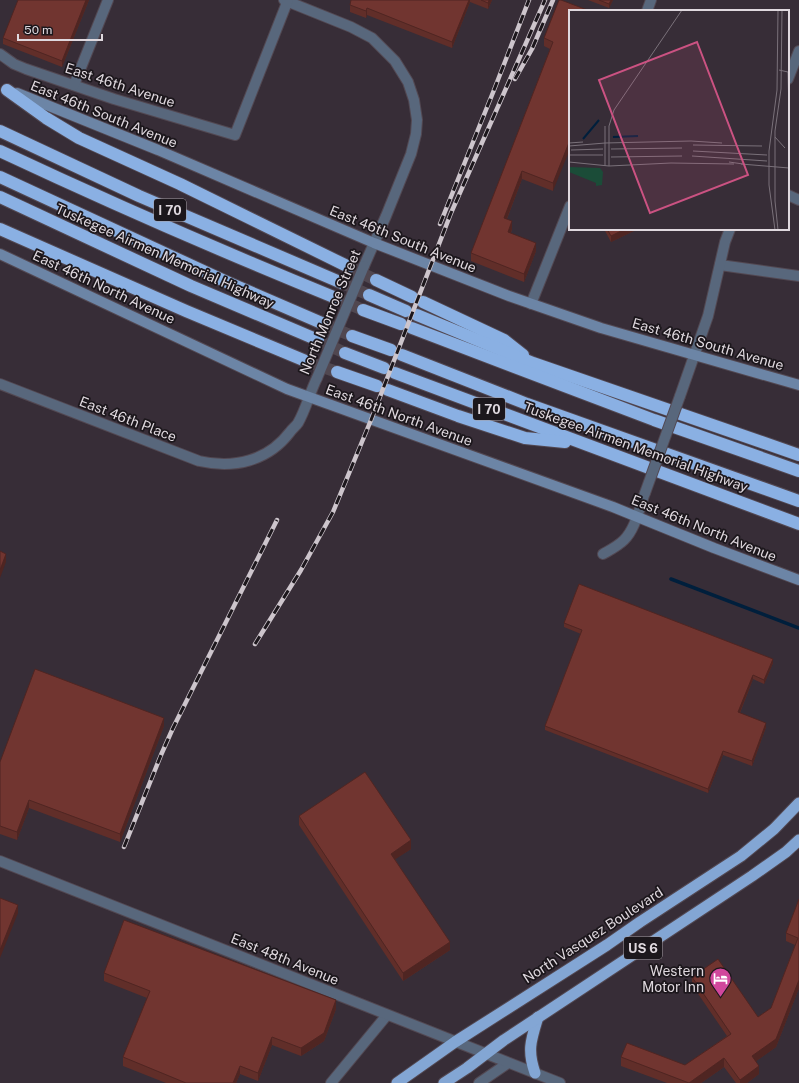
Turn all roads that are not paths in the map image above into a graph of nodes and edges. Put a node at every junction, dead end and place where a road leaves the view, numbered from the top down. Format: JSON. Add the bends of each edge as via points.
{"nodes":[{"id":1,"x":108,"y":0,"type":"edge"},
{"id":2,"x":651,"y":0,"type":"edge"},
{"id":3,"x":287,"y":1,"type":"edge"},
{"id":4,"x":647,"y":10,"type":"edge"},
{"id":5,"x":799,"y":51,"type":"edge"},
{"id":6,"x":0,"y":54,"type":"edge"},
{"id":7,"x":789,"y":76,"type":"edge"},
{"id":8,"x":74,"y":85,"type":"junction"},
{"id":9,"x":7,"y":90,"type":"joint"},
{"id":10,"x":0,"y":131,"type":"edge"},
{"id":11,"x":0,"y":151,"type":"edge"},
{"id":12,"x":0,"y":177,"type":"edge"},
{"id":13,"x":789,"y":195,"type":"edge"},
{"id":14,"x":0,"y":197,"type":"edge"},
{"id":15,"x":799,"y":200,"type":"edge"},
{"id":16,"x":569,"y":209,"type":"edge"},
{"id":17,"x":0,"y":229,"type":"edge"},
{"id":18,"x":730,"y":230,"type":"edge"},
{"id":19,"x":374,"y":243,"type":"junction"},
{"id":20,"x":0,"y":254,"type":"edge"},
{"id":21,"x":720,"y":265,"type":"junction"},
{"id":22,"x":349,"y":267,"type":"tunnel mouth"},
{"id":23,"x":799,"y":276,"type":"edge"},
{"id":24,"x":376,"y":280,"type":"tunnel mouth"},
{"id":25,"x":342,"y":283,"type":"tunnel mouth"},
{"id":26,"x":370,"y":295,"type":"tunnel mouth"},
{"id":27,"x":336,"y":298,"type":"tunnel mouth"},
{"id":28,"x":531,"y":304,"type":"junction"},
{"id":29,"x":363,"y":310,"type":"tunnel mouth"},
{"id":30,"x":324,"y":324,"type":"tunnel mouth"},
{"id":31,"x":352,"y":336,"type":"tunnel mouth"},
{"id":32,"x":318,"y":340,"type":"tunnel mouth"},
{"id":33,"x":345,"y":353,"type":"tunnel mouth"},
{"id":34,"x":694,"y":355,"type":"junction"},
{"id":35,"x":308,"y":362,"type":"tunnel mouth"},
{"id":36,"x":533,"y":363,"type":"junction"},
{"id":37,"x":337,"y":372,"type":"tunnel mouth"},
{"id":38,"x":0,"y":384,"type":"edge"},
{"id":39,"x":799,"y":385,"type":"edge"},
{"id":40,"x":308,"y":398,"type":"junction"},
{"id":41,"x":584,"y":444,"type":"junction"},
{"id":42,"x":799,"y":455,"type":"edge"},
{"id":43,"x":248,"y":462,"type":"joint"},
{"id":44,"x":799,"y":472,"type":"edge"},
{"id":45,"x":799,"y":501,"type":"edge"},
{"id":46,"x":636,"y":516,"type":"junction"},
{"id":47,"x":799,"y":524,"type":"edge"},
{"id":48,"x":603,"y":554,"type":"dead end"},
{"id":49,"x":799,"y":580,"type":"edge"},
{"id":50,"x":799,"y":803,"type":"edge"},
{"id":51,"x":799,"y":840,"type":"edge"},
{"id":52,"x":0,"y":861,"type":"edge"},
{"id":53,"x":387,"y":1015,"type":"junction"},
{"id":54,"x":538,"y":1017,"type":"junction"},
{"id":55,"x":455,"y":1042,"type":"junction"},
{"id":56,"x":485,"y":1054,"type":"junction"},
{"id":57,"x":508,"y":1063,"type":"junction"},
{"id":58,"x":535,"y":1073,"type":"junction"},
{"id":59,"x":332,"y":1083,"type":"edge"},
{"id":60,"x":397,"y":1083,"type":"edge"},
{"id":61,"x":444,"y":1083,"type":"edge"},
{"id":62,"x":479,"y":1083,"type":"edge"},
{"id":63,"x":560,"y":1083,"type":"edge"}],
"edges":[{"from":1,"to":8,"type":"street"},
{"from":2,"to":4,"type":"street"},
{"from":3,"to":8,"type":"street","name":"East 46th Avenue","via":[[235,135]]},
{"from":3,"to":19,"type":"street","name":"North Monroe Street","via":[[372,38],[395,61],[408,82],[416,107],[416,134],[411,154]]},
{"from":5,"to":7,"type":"street"},
{"from":6,"to":8,"type":"street","name":"East 46th Avenue","via":[[14,64]]},
{"from":9,"to":19,"type":"main road","name":"East 46th South Avenue","via":[[158,150]]},
{"from":9,"to":22,"type":"highway","via":[[79,138],[180,184]]},
{"from":10,"to":25,"type":"highway","number":"I 70","via":[[139,196]]},
{"from":11,"to":27,"type":"highway","via":[[180,233]]},
{"from":12,"to":30,"type":"highway","via":[[200,270]]},
{"from":13,"to":15,"type":"street"},
{"from":14,"to":32,"type":"highway","name":"Tuskegee Airmen Memorial Highway","via":[[191,286]]},
{"from":16,"to":28,"type":"street"},
{"from":17,"to":35,"type":"highway"},
{"from":18,"to":21,"type":"street"},
{"from":19,"to":28,"type":"main road","name":"East 46th South Avenue"},
{"from":19,"to":40,"type":"street","name":"North Monroe Street","bridge":true},
{"from":20,"to":40,"type":"main road","name":"East 46th North Avenue"},
{"from":21,"to":23,"type":"street"},
{"from":21,"to":34,"type":"street","via":[[710,311]]},
{"from":24,"to":36,"type":"highway","via":[[504,340]]},
{"from":26,"to":36,"type":"highway"},
{"from":28,"to":34,"type":"main road","name":"East 46th South Avenue"},
{"from":29,"to":44,"type":"highway"},
{"from":31,"to":45,"type":"highway","via":[[527,404]]},
{"from":33,"to":41,"type":"highway","name":"Tuskegee Airmen Memorial Highway","number":"I 70"},
{"from":34,"to":39,"type":"main road","name":"East 46th South Avenue"},
{"from":34,"to":46,"type":"street","bridge":true},
{"from":36,"to":42,"type":"highway"},
{"from":37,"to":41,"type":"highway","via":[[526,438]]},
{"from":38,"to":43,"type":"street","name":"East 46th Place","via":[[199,461],[221,464]]},
{"from":40,"to":43,"type":"street","name":"North Monroe Street","via":[[297,424],[285,438],[270,452]]},
{"from":40,"to":46,"type":"main road","name":"East 46th North Avenue"},
{"from":41,"to":47,"type":"highway","name":"Tuskegee Airmen Memorial Highway","number":"I 70"},
{"from":46,"to":48,"type":"street","via":[[627,536]]},
{"from":46,"to":49,"type":"main road","name":"East 46th North Avenue"},
{"from":50,"to":55,"type":"highway","name":"North Vasquez Boulevard","number":"US 6","via":[[774,829],[736,859]]},
{"from":51,"to":54,"type":"highway","number":"US 6","via":[[752,876]]},
{"from":52,"to":53,"type":"street","name":"East 48th Avenue"},
{"from":53,"to":55,"type":"street","name":"East 48th Avenue"},
{"from":53,"to":59,"type":"street"},
{"from":54,"to":56,"type":"highway","number":"US 6"},
{"from":54,"to":58,"type":"highway","via":[[530,1049]]},
{"from":55,"to":56,"type":"street","name":"East 48th Avenue"},
{"from":55,"to":60,"type":"highway","name":"North Vasquez Boulevard","number":"US 6"},
{"from":56,"to":57,"type":"street","name":"East 48th Avenue"},
{"from":56,"to":61,"type":"highway","number":"US 6"},
{"from":57,"to":58,"type":"street","name":"East 48th Avenue"},
{"from":57,"to":62,"type":"street"},
{"from":58,"to":63,"type":"street","name":"East 48th Avenue"}]}
